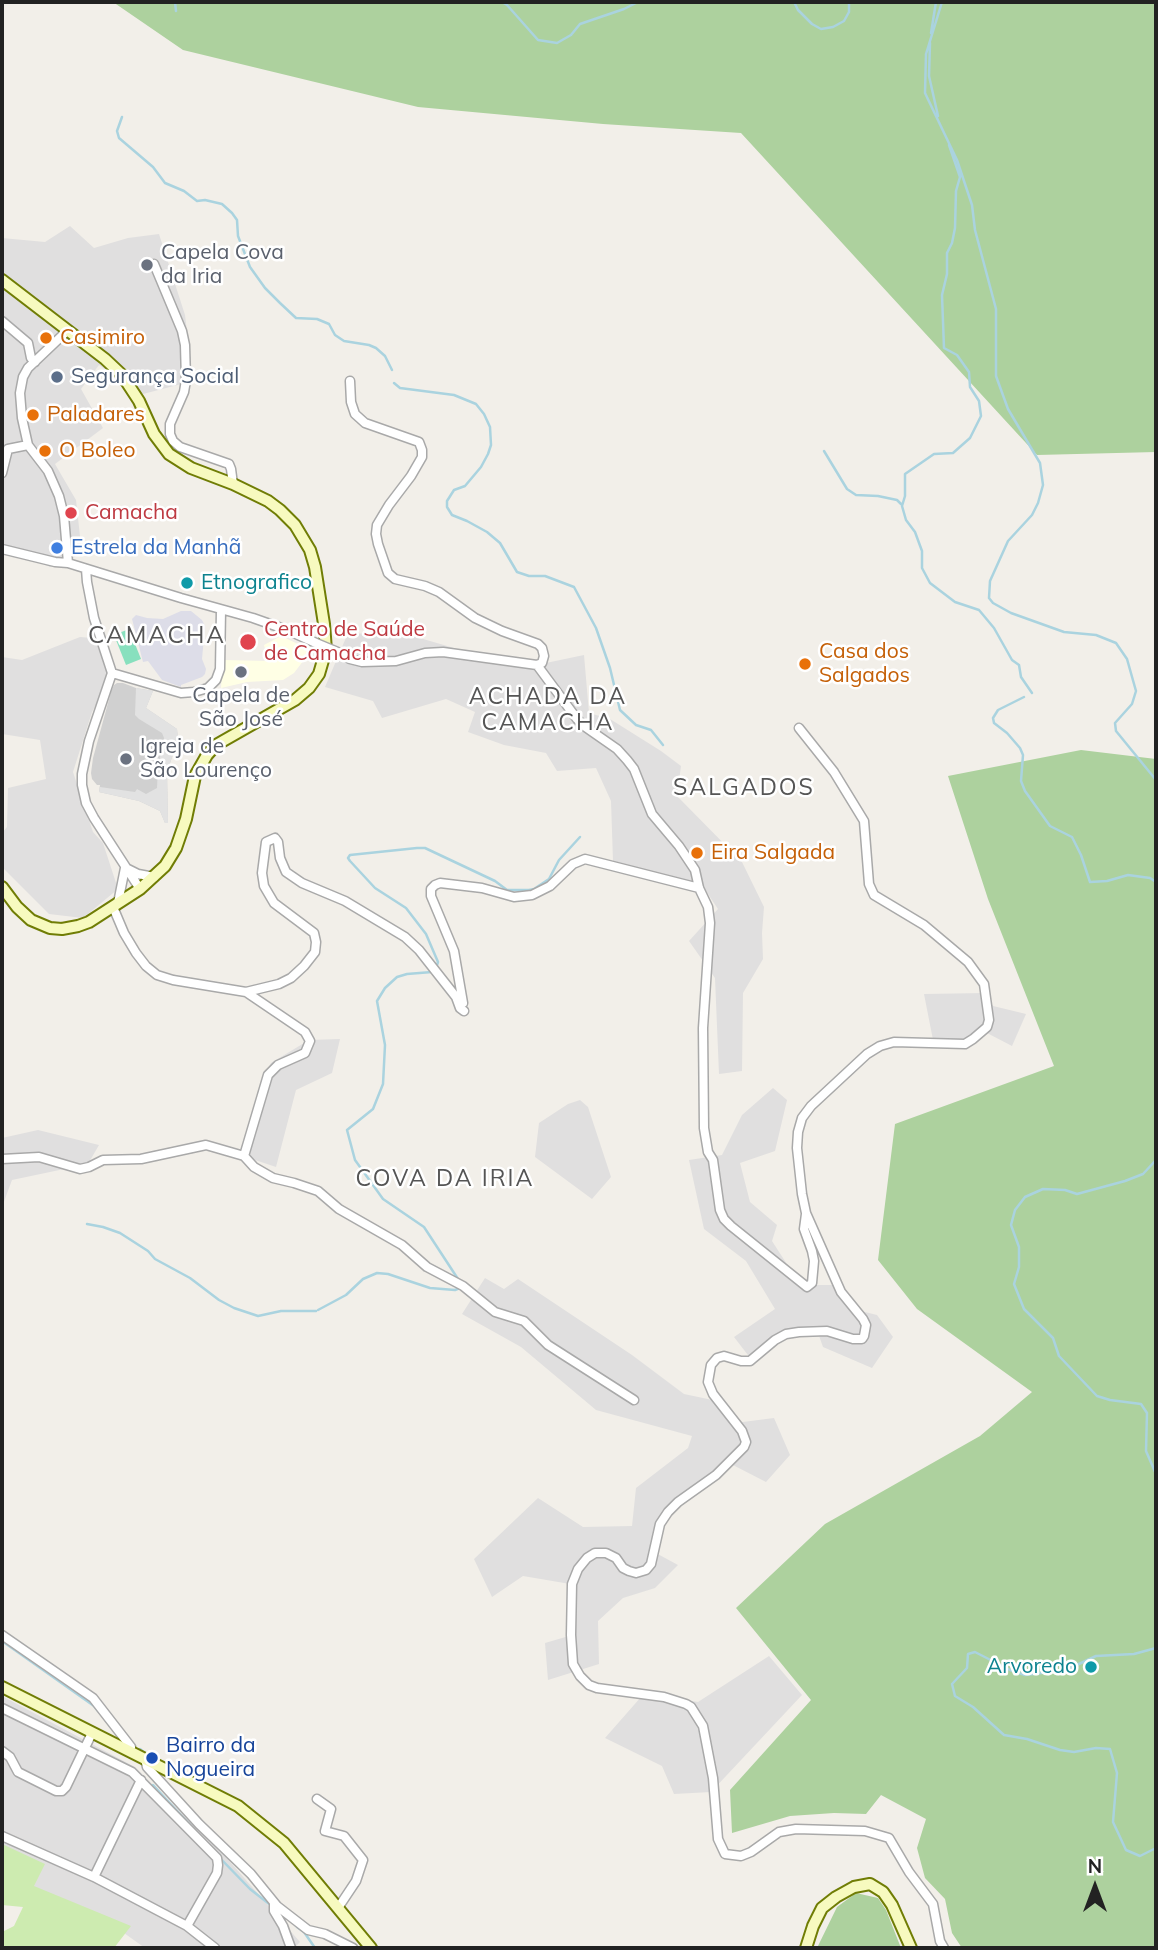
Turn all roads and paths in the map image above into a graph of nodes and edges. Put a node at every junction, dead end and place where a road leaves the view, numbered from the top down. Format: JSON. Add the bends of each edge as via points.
{"nodes":[{"id":1,"x":154,"y":264,"type":"dead end"},
{"id":2,"x":2,"y":279,"type":"edge"},
{"id":3,"x":2,"y":321,"type":"edge"},
{"id":4,"x":67,"y":331,"type":"junction"},
{"id":5,"x":35,"y":362,"type":"junction"},
{"id":6,"x":350,"y":381,"type":"dead end"},
{"id":7,"x":28,"y":444,"type":"junction"},
{"id":8,"x":5,"y":447,"type":"edge"},
{"id":9,"x":2,"y":473,"type":"edge"},
{"id":10,"x":233,"y":484,"type":"junction"},
{"id":11,"x":3,"y":550,"type":"edge"},
{"id":12,"x":68,"y":563,"type":"junction"},
{"id":13,"x":86,"y":569,"type":"junction"},
{"id":14,"x":221,"y":610,"type":"junction"},
{"id":15,"x":537,"y":665,"type":"junction"},
{"id":16,"x":112,"y":673,"type":"junction"},
{"id":17,"x":799,"y":728,"type":"dead end"},
{"id":18,"x":125,"y":868,"type":"junction"},
{"id":19,"x":154,"y":877,"type":"junction"},
{"id":20,"x":2,"y":887,"type":"edge"},
{"id":21,"x":699,"y":888,"type":"junction"},
{"id":22,"x":140,"y":889,"type":"junction"},
{"id":23,"x":116,"y":906,"type":"junction"},
{"id":24,"x":246,"y":992,"type":"junction"},
{"id":25,"x":244,"y":1156,"type":"junction"},
{"id":26,"x":2,"y":1159,"type":"edge"},
{"id":27,"x":807,"y":1213,"type":"junction"},
{"id":28,"x":634,"y":1400,"type":"dead end"},
{"id":29,"x":2,"y":1635,"type":"edge"},
{"id":30,"x":2,"y":1687,"type":"edge"},
{"id":31,"x":2,"y":1708,"type":"edge"},
{"id":32,"x":92,"y":1733,"type":"junction"},
{"id":33,"x":85,"y":1748,"type":"junction"},
{"id":34,"x":2,"y":1751,"type":"edge"},
{"id":35,"x":129,"y":1751,"type":"junction"},
{"id":36,"x":145,"y":1759,"type":"junction"},
{"id":37,"x":141,"y":1780,"type":"junction"},
{"id":38,"x":317,"y":1799,"type":"dead end"},
{"id":39,"x":2,"y":1836,"type":"edge"},
{"id":40,"x":94,"y":1877,"type":"junction"},
{"id":41,"x":274,"y":1907,"type":"junction"},
{"id":42,"x":338,"y":1908,"type":"junction"},
{"id":43,"x":187,"y":1926,"type":"junction"},
{"id":44,"x":215,"y":1948,"type":"edge"},
{"id":45,"x":291,"y":1948,"type":"edge"},
{"id":46,"x":353,"y":1948,"type":"edge"},
{"id":47,"x":371,"y":1948,"type":"edge"},
{"id":48,"x":806,"y":1948,"type":"edge"},
{"id":49,"x":911,"y":1948,"type":"edge"},
{"id":50,"x":944,"y":1948,"type":"edge"}],
"edges":[{"from":1,"to":10,"type":"street","via":[[186,345],[184,392],[170,434],[180,447],[229,464]]},
{"from":2,"to":4,"type":"main road"},
{"from":3,"to":5,"type":"street","via":[[28,343]]},
{"from":4,"to":5,"type":"street"},
{"from":4,"to":10,"type":"main road","via":[[122,375],[169,454]]},
{"from":5,"to":7,"type":"street","via":[[20,388]]},
{"from":6,"to":15,"type":"street","via":[[355,414],[365,423],[419,442],[422,450],[411,476],[377,525],[388,573],[401,582],[439,592],[475,618],[538,644],[544,656]]},
{"from":7,"to":8,"type":"street"},
{"from":7,"to":12,"type":"street","via":[[59,496]]},
{"from":8,"to":9,"type":"street"},
{"from":10,"to":19,"type":"main road","via":[[280,510],[310,550],[319,583],[326,650],[314,683],[302,694],[216,745],[207,755],[195,776],[181,836]]},
{"from":11,"to":12,"type":"street"},
{"from":12,"to":13,"type":"street"},
{"from":13,"to":14,"type":"street"},
{"from":13,"to":16,"type":"street","via":[[94,618]]},
{"from":14,"to":15,"type":"street","bridge":true,"via":[[263,621],[362,662],[443,652]]},
{"from":14,"to":16,"type":"street","via":[[220,670],[208,688],[181,693]]},
{"from":15,"to":21,"type":"street","via":[[577,719],[617,749],[634,769],[652,814],[695,870]]},
{"from":16,"to":18,"type":"street","via":[[87,748],[82,785],[86,803]]},
{"from":17,"to":27,"type":"street","via":[[864,821],[874,895],[924,925],[968,962],[984,984],[989,1014],[986,1027],[964,1044],[894,1042],[880,1046],[811,1106],[798,1132],[797,1148]]},
{"from":18,"to":19,"type":"street"},
{"from":18,"to":22,"type":"street"},
{"from":18,"to":23,"type":"street"},
{"from":19,"to":22,"type":"main road"},
{"from":20,"to":23,"type":"main road","via":[[31,920],[50,928],[78,926]]},
{"from":21,"to":24,"type":"street","via":[[585,859],[532,895],[514,897],[482,888],[435,885],[431,896],[454,951],[464,1011],[405,937],[286,872],[278,842],[272,838],[266,842],[264,886],[274,903],[314,933],[316,942],[314,953],[292,978]]},
{"from":21,"to":27,"type":"street","via":[[710,923],[703,1028],[704,1128],[720,1210],[731,1226],[807,1287],[812,1283],[814,1261],[804,1229]]},
{"from":22,"to":23,"type":"main road"},
{"from":23,"to":24,"type":"street","via":[[135,953],[158,975]]},
{"from":24,"to":25,"type":"street","via":[[305,1032],[310,1041],[306,1053],[278,1065],[268,1075]]},
{"from":25,"to":26,"type":"street","via":[[206,1145],[141,1160],[103,1160],[80,1169],[39,1157]]},
{"from":25,"to":28,"type":"street","via":[[272,1178],[318,1191],[495,1312],[524,1321],[548,1345]]},
{"from":27,"to":50,"type":"street","via":[[841,1292],[866,1325],[864,1336],[853,1339],[827,1331],[799,1332],[775,1340],[750,1361],[717,1357],[708,1382],[742,1431],[744,1447],[668,1512],[646,1570],[629,1571],[606,1553],[595,1553],[578,1569],[572,1584],[573,1664],[589,1685],[597,1688],[664,1697],[691,1707],[702,1726],[718,1839],[726,1854],[741,1856],[779,1832],[796,1829],[865,1831],[889,1838],[933,1904]]},
{"from":29,"to":35,"type":"street","via":[[93,1699],[131,1747]]},
{"from":30,"to":32,"type":"main road"},
{"from":31,"to":33,"type":"street"},
{"from":32,"to":33,"type":"street"},
{"from":32,"to":35,"type":"main road"},
{"from":33,"to":34,"type":"street","via":[[62,1791],[18,1772]]},
{"from":33,"to":37,"type":"street"},
{"from":35,"to":36,"type":"main road"},
{"from":36,"to":41,"type":"street","via":[[147,1767],[199,1824],[251,1874]]},
{"from":36,"to":42,"type":"main road","via":[[238,1806],[284,1843]]},
{"from":37,"to":40,"type":"street"},
{"from":37,"to":43,"type":"street","via":[[217,1858],[217,1873]]},
{"from":38,"to":42,"type":"street","via":[[331,1809],[325,1831],[344,1836],[363,1860]]},
{"from":39,"to":40,"type":"street"},
{"from":40,"to":43,"type":"street"},
{"from":41,"to":45,"type":"street"},
{"from":41,"to":46,"type":"street","via":[[308,1930]]},
{"from":42,"to":47,"type":"main road"},
{"from":43,"to":44,"type":"street"},
{"from":48,"to":49,"type":"main road","via":[[822,1908],[836,1896],[870,1884],[892,1905]]}]}
